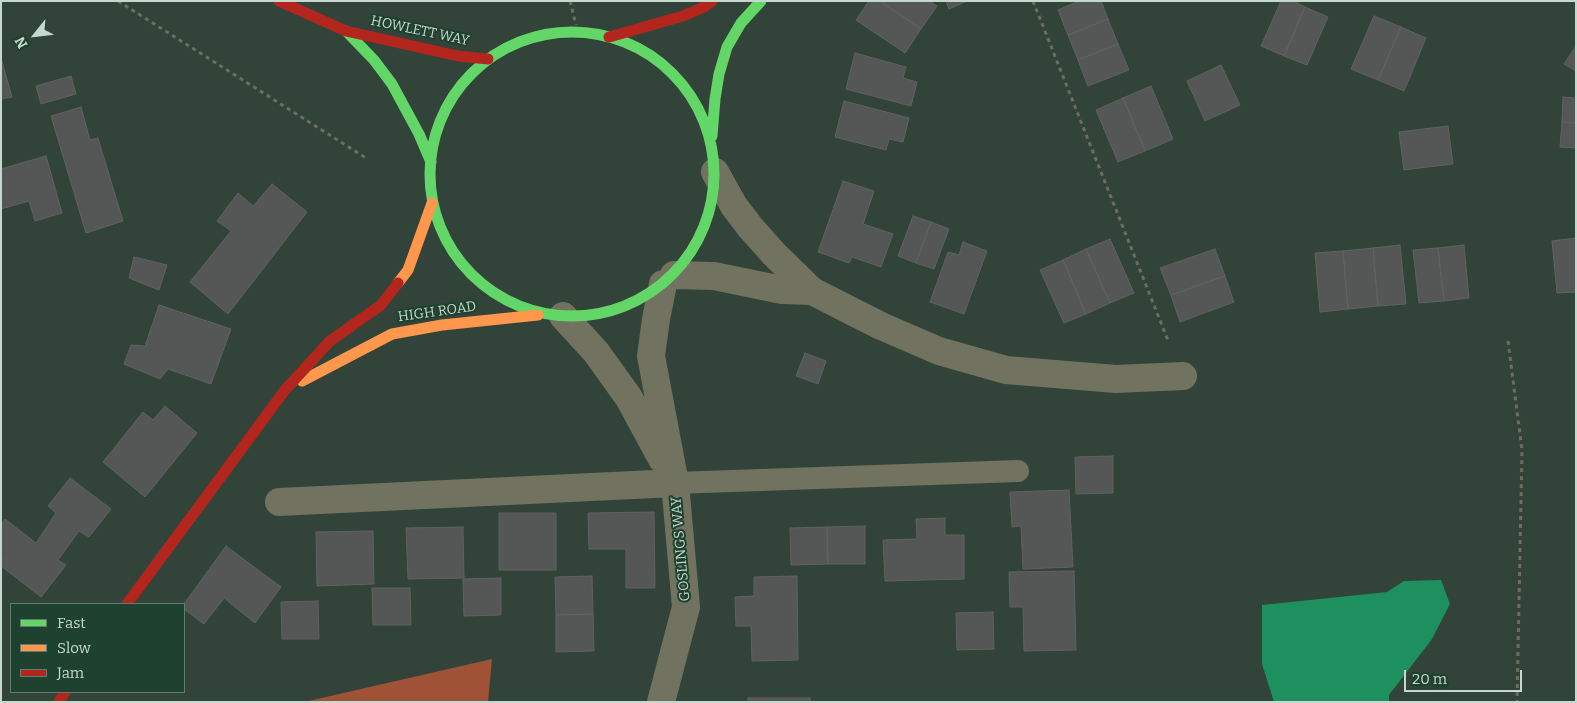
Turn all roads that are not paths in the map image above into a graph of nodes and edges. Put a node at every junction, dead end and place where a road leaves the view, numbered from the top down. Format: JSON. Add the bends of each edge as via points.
{"nodes":[{"id":1,"x":278,"y":1,"type":"edge"},
{"id":2,"x":712,"y":1,"type":"edge"},
{"id":3,"x":761,"y":1,"type":"edge"},
{"id":4,"x":682,"y":9,"type":"edge"},
{"id":5,"x":346,"y":31,"type":"junction"},
{"id":6,"x":610,"y":37,"type":"junction"},
{"id":7,"x":488,"y":59,"type":"junction"},
{"id":8,"x":712,"y":143,"type":"junction"},
{"id":9,"x":431,"y":162,"type":"junction"},
{"id":10,"x":715,"y":172,"type":"junction"},
{"id":11,"x":432,"y":203,"type":"junction"},
{"id":12,"x":668,"y":279,"type":"junction"},
{"id":13,"x":812,"y":290,"type":"junction"},
{"id":14,"x":555,"y":315,"type":"junction"},
{"id":15,"x":1182,"y":376,"type":"road end"},
{"id":16,"x":285,"y":390,"type":"junction"},
{"id":17,"x":1018,"y":471,"type":"dead end"},
{"id":18,"x":675,"y":483,"type":"junction"},
{"id":19,"x":279,"y":502,"type":"dead end"},
{"id":20,"x":128,"y":603,"type":"edge"},
{"id":21,"x":661,"y":702,"type":"edge"}],
"edges":[{"from":1,"to":5,"type":"street","name":"HOWLETT WAY"},
{"from":2,"to":4,"type":"street","via":[[704,8]]},
{"from":3,"to":8,"type":"street","via":[[741,23],[727,47],[717,82]]},
{"from":4,"to":6,"type":"street"},
{"from":5,"to":7,"type":"street","name":"HOWLETT WAY","via":[[458,56]]},
{"from":5,"to":9,"type":"street","name":"HOWLETT WAY","via":[[392,84]]},
{"from":6,"to":7,"type":"street","via":[[577,32],[537,36],[511,45]]},
{"from":6,"to":8,"type":"street","via":[[647,52],[670,70],[702,116]]},
{"from":7,"to":9,"type":"street","via":[[450,100],[439,124]]},
{"from":8,"to":10,"type":"street"},
{"from":9,"to":11,"type":"street"},
{"from":10,"to":12,"type":"street","via":[[712,200],[704,227],[691,253]]},
{"from":10,"to":13,"type":"street","via":[[750,227]]},
{"from":11,"to":14,"type":"street","via":[[446,240],[473,277],[519,307]]},
{"from":11,"to":16,"type":"street","name":"HIGH ROAD","via":[[408,270],[380,305],[330,341]]},
{"from":12,"to":13,"type":"street","via":[[714,276],[782,290]]},
{"from":12,"to":14,"type":"street","via":[[652,293],[626,307],[600,315]]},
{"from":12,"to":18,"type":"street","name":"GOSLINGS WAY","via":[[656,319],[651,356]]},
{"from":13,"to":15,"type":"street","via":[[881,326],[939,351],[1006,370],[1116,379]]},
{"from":14,"to":16,"type":"street","name":"HIGH ROAD","via":[[442,325],[392,334]]},
{"from":14,"to":18,"type":"street","name":"GOSLINGS WAY","via":[[596,352],[629,398]]},
{"from":16,"to":20,"type":"street","name":"HIGH ROAD"},
{"from":17,"to":18,"type":"lane"},
{"from":18,"to":19,"type":"street"},
{"from":18,"to":21,"type":"street","name":"GOSLINGS WAY","via":[[686,607]]}]}
